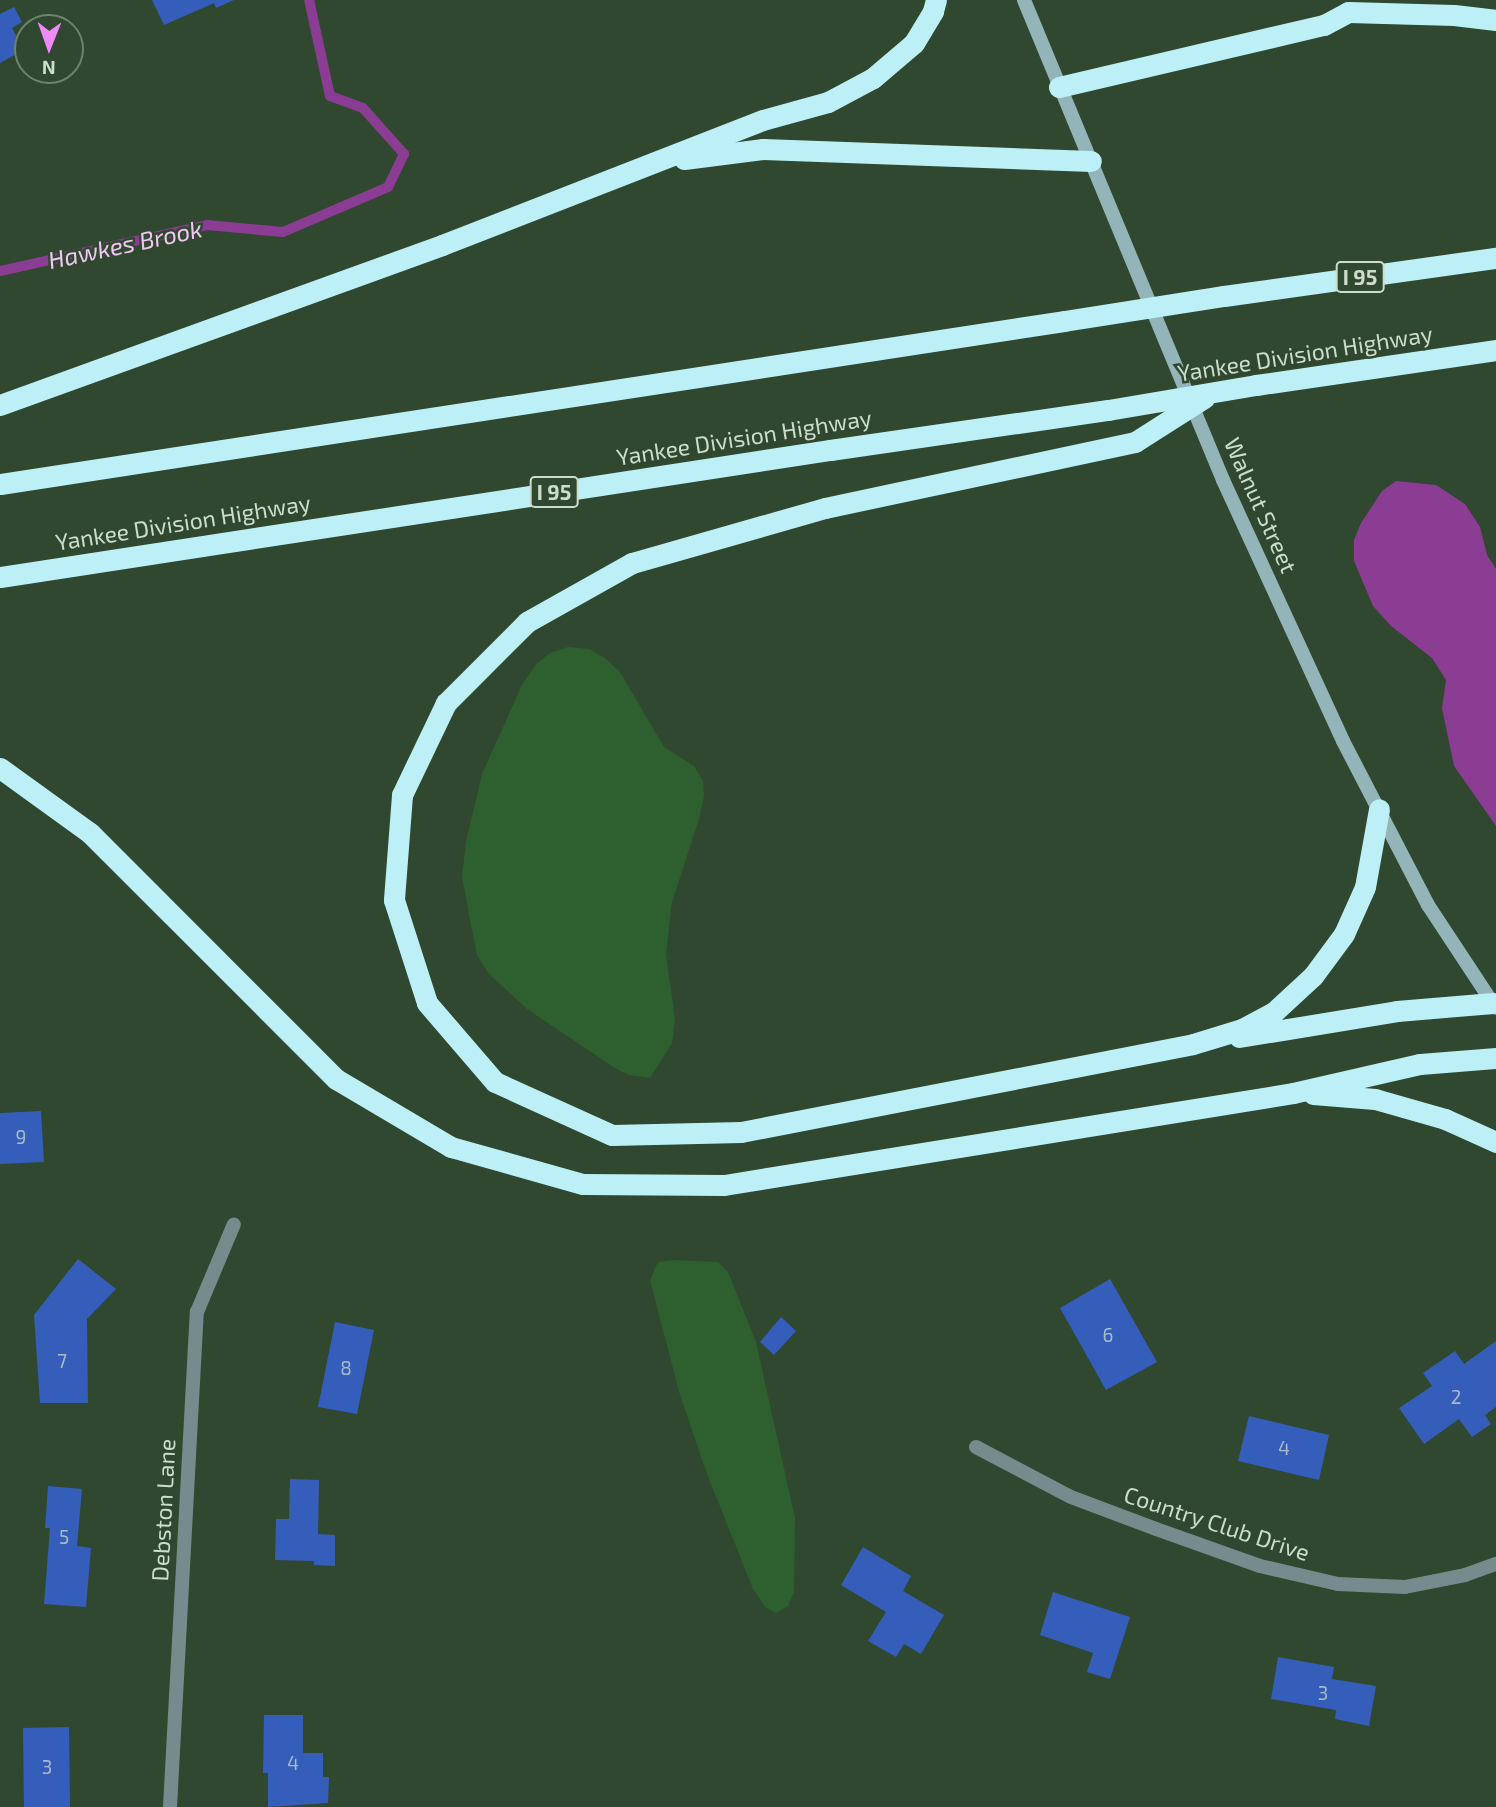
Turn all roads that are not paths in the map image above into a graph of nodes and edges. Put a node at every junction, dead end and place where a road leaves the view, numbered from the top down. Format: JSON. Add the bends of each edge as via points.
{"nodes":[{"id":1,"x":936,"y":0,"type":"edge"},
{"id":2,"x":1024,"y":0,"type":"edge"},
{"id":3,"x":1496,"y":20,"type":"edge"},
{"id":4,"x":1059,"y":87,"type":"junction"},
{"id":5,"x":1091,"y":161,"type":"junction"},
{"id":6,"x":653,"y":163,"type":"junction"},
{"id":7,"x":1496,"y":258,"type":"edge"},
{"id":8,"x":1496,"y":349,"type":"edge"},
{"id":9,"x":1212,"y":393,"type":"junction"},
{"id":10,"x":0,"y":405,"type":"edge"},
{"id":11,"x":0,"y":484,"type":"edge"},
{"id":12,"x":0,"y":577,"type":"edge"},
{"id":13,"x":0,"y":768,"type":"edge"},
{"id":14,"x":1379,"y":809,"type":"junction"},
{"id":15,"x":1495,"y":1005,"type":"edge"},
{"id":16,"x":1193,"y":1044,"type":"junction"},
{"id":17,"x":1496,"y":1058,"type":"edge"},
{"id":18,"x":1293,"y":1093,"type":"junction"},
{"id":19,"x":1496,"y":1142,"type":"edge"},
{"id":20,"x":234,"y":1224,"type":"dead end"},
{"id":21,"x":976,"y":1447,"type":"dead end"},
{"id":22,"x":1496,"y":1564,"type":"edge"},
{"id":23,"x":170,"y":1807,"type":"edge"}],
"edges":[{"from":1,"to":6,"type":"highway","via":[[914,43],[873,78],[828,102],[763,120]]},
{"from":2,"to":4,"type":"main road","name":"Walnut Street"},
{"from":3,"to":4,"type":"highway","via":[[1348,12],[1324,25]]},
{"from":4,"to":5,"type":"main road","name":"Walnut Street"},
{"from":5,"to":6,"type":"highway","via":[[763,149]]},
{"from":5,"to":14,"type":"main road","name":"Walnut Street","via":[[1223,480]]},
{"from":6,"to":10,"type":"highway","via":[[442,245]]},
{"from":7,"to":11,"type":"highway","number":"I 95","bridge":true},
{"from":8,"to":9,"type":"highway","name":"Yankee Division Highway","number":"I 95","bridge":true},
{"from":9,"to":12,"type":"highway","name":"Yankee Division Highway","number":"I 95","bridge":true},
{"from":9,"to":16,"type":"highway","bridge":true,"via":[[1135,442],[825,508],[632,563],[527,622],[446,704],[402,795],[394,900],[427,1003],[495,1082],[612,1135],[741,1132]]},
{"from":13,"to":18,"type":"highway","via":[[90,833],[336,1079],[451,1147],[583,1184],[724,1185]]},
{"from":14,"to":15,"type":"main road","name":"Walnut Street","via":[[1428,905]]},
{"from":14,"to":16,"type":"highway","via":[[1365,887],[1344,933],[1313,976],[1275,1012]]},
{"from":15,"to":16,"type":"highway","via":[[1397,1011]]},
{"from":17,"to":18,"type":"highway","via":[[1420,1063]]},
{"from":18,"to":19,"type":"highway","via":[[1375,1100],[1445,1119]]},
{"from":20,"to":23,"type":"street","name":"Debston Lane","via":[[197,1312]]},
{"from":21,"to":22,"type":"street","name":"Country Club Drive","via":[[1071,1497],[1143,1525],[1260,1566],[1338,1584],[1405,1587],[1465,1576]]}]}
